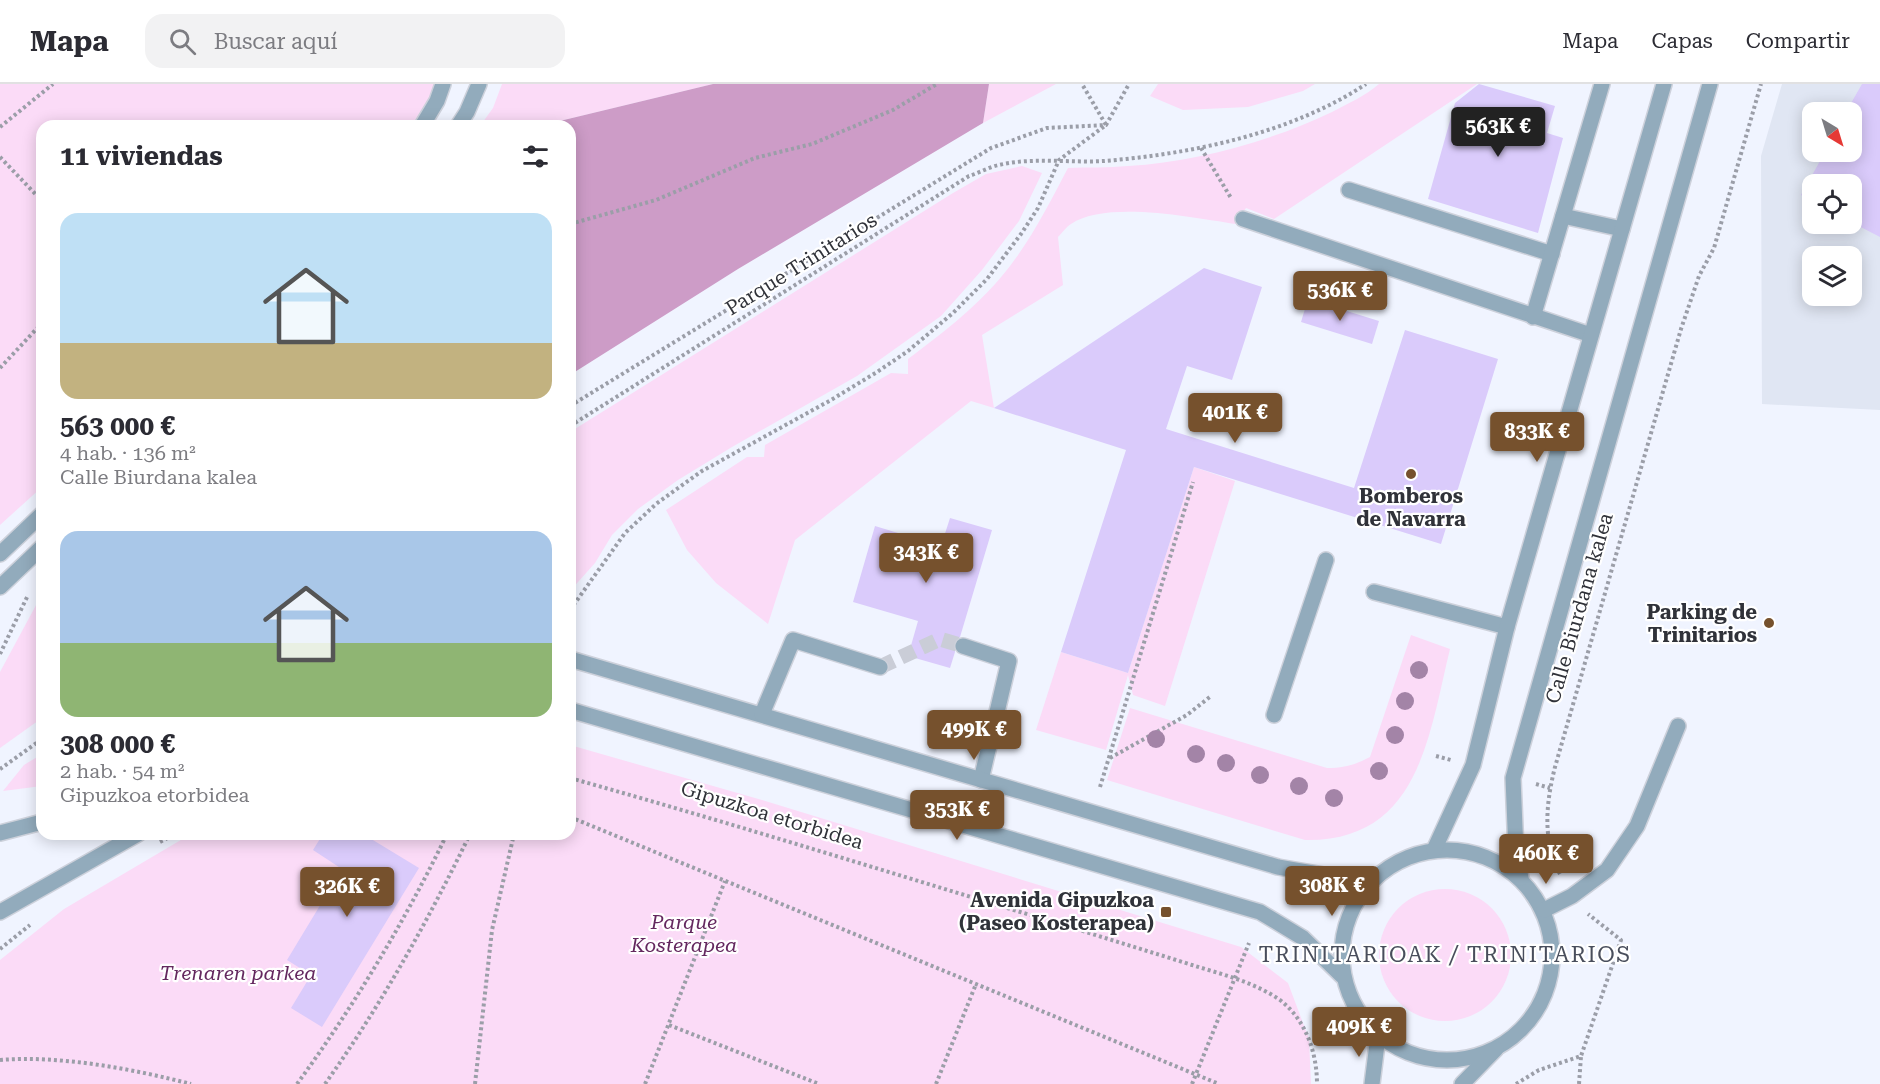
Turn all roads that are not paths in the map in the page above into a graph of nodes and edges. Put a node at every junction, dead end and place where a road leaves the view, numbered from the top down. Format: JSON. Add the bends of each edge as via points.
{"nodes":[{"id":1,"x":443,"y":84,"type":"edge"},
{"id":2,"x":479,"y":84,"type":"edge"},
{"id":3,"x":1602,"y":84,"type":"edge"},
{"id":4,"x":1664,"y":84,"type":"edge"},
{"id":5,"x":1710,"y":84,"type":"edge"},
{"id":6,"x":426,"y":120,"type":"edge"},
{"id":7,"x":462,"y":120,"type":"edge"},
{"id":8,"x":1349,"y":190,"type":"dead end"},
{"id":9,"x":1563,"y":216,"type":"junction"},
{"id":10,"x":1243,"y":219,"type":"road end"},
{"id":11,"x":1622,"y":229,"type":"junction"},
{"id":12,"x":1552,"y":254,"type":"junction"},
{"id":13,"x":1533,"y":317,"type":"junction"},
{"id":14,"x":1591,"y":335,"type":"junction"},
{"id":15,"x":36,"y":520,"type":"edge"},
{"id":16,"x":36,"y":553,"type":"edge"},
{"id":17,"x":0,"y":554,"type":"edge"},
{"id":18,"x":1326,"y":560,"type":"dead end"},
{"id":19,"x":0,"y":587,"type":"edge"},
{"id":20,"x":1374,"y":592,"type":"dead end"},
{"id":21,"x":1506,"y":627,"type":"junction"},
{"id":22,"x":963,"y":646,"type":"tunnel mouth"},
{"id":23,"x":576,"y":661,"type":"edge"},
{"id":24,"x":880,"y":667,"type":"tunnel mouth"},
{"id":25,"x":576,"y":712,"type":"edge"},
{"id":26,"x":762,"y":714,"type":"junction"},
{"id":27,"x":1274,"y":715,"type":"dead end"},
{"id":28,"x":1678,"y":726,"type":"dead end"},
{"id":29,"x":981,"y":780,"type":"junction"},
{"id":30,"x":36,"y":824,"type":"edge"},
{"id":31,"x":0,"y":833,"type":"edge"},
{"id":32,"x":127,"y":840,"type":"edge"},
{"id":33,"x":1434,"y":850,"type":"junction"},
{"id":34,"x":1375,"y":876,"type":"junction"},
{"id":35,"x":1521,"y":878,"type":"junction"},
{"id":36,"x":1544,"y":910,"type":"junction"},
{"id":37,"x":0,"y":912,"type":"edge"},
{"id":38,"x":1342,"y":976,"type":"junction"},
{"id":39,"x":1377,"y":1036,"type":"junction"},
{"id":40,"x":1496,"y":1049,"type":"junction"},
{"id":41,"x":1372,"y":1084,"type":"edge"},
{"id":42,"x":1462,"y":1084,"type":"edge"}],
"edges":[{"from":1,"to":6,"type":"street"},
{"from":2,"to":7,"type":"street"},
{"from":3,"to":9,"type":"street"},
{"from":4,"to":11,"type":"street"},
{"from":5,"to":35,"type":"street","name":"Calle Biurdana kalea","via":[[1513,778]]},
{"from":8,"to":12,"type":"street"},
{"from":9,"to":11,"type":"street"},
{"from":9,"to":12,"type":"street"},
{"from":10,"to":13,"type":"street"},
{"from":11,"to":14,"type":"street"},
{"from":12,"to":13,"type":"street"},
{"from":13,"to":14,"type":"street"},
{"from":14,"to":21,"type":"street"},
{"from":15,"to":17,"type":"street"},
{"from":16,"to":19,"type":"street"},
{"from":18,"to":27,"type":"street"},
{"from":20,"to":21,"type":"street"},
{"from":21,"to":33,"type":"street","via":[[1473,765]]},
{"from":22,"to":29,"type":"street","via":[[1009,661]]},
{"from":23,"to":26,"type":"street"},
{"from":24,"to":26,"type":"street","via":[[793,640]]},
{"from":25,"to":38,"type":"street","via":[[1260,912],[1303,939]]},
{"from":26,"to":29,"type":"street"},
{"from":28,"to":36,"type":"street","via":[[1637,826],[1607,870],[1572,896]]},
{"from":29,"to":34,"type":"street","via":[[1278,867],[1324,875]]},
{"from":30,"to":31,"type":"street"},
{"from":32,"to":37,"type":"street"},
{"from":33,"to":34,"type":"street","via":[[1402,859]]},
{"from":33,"to":35,"type":"street","via":[[1466,850],[1495,860]]},
{"from":34,"to":38,"type":"street","via":[[1353,905],[1347,922],[1342,940]]},
{"from":35,"to":36,"type":"street"},
{"from":36,"to":40,"type":"street","via":[[1553,949],[1548,989],[1528,1024]]},
{"from":38,"to":39,"type":"street","via":[[1355,1009]]},
{"from":39,"to":40,"type":"street","via":[[1425,1058],[1455,1061]]},
{"from":39,"to":41,"type":"street"},
{"from":40,"to":42,"type":"street"}]}
